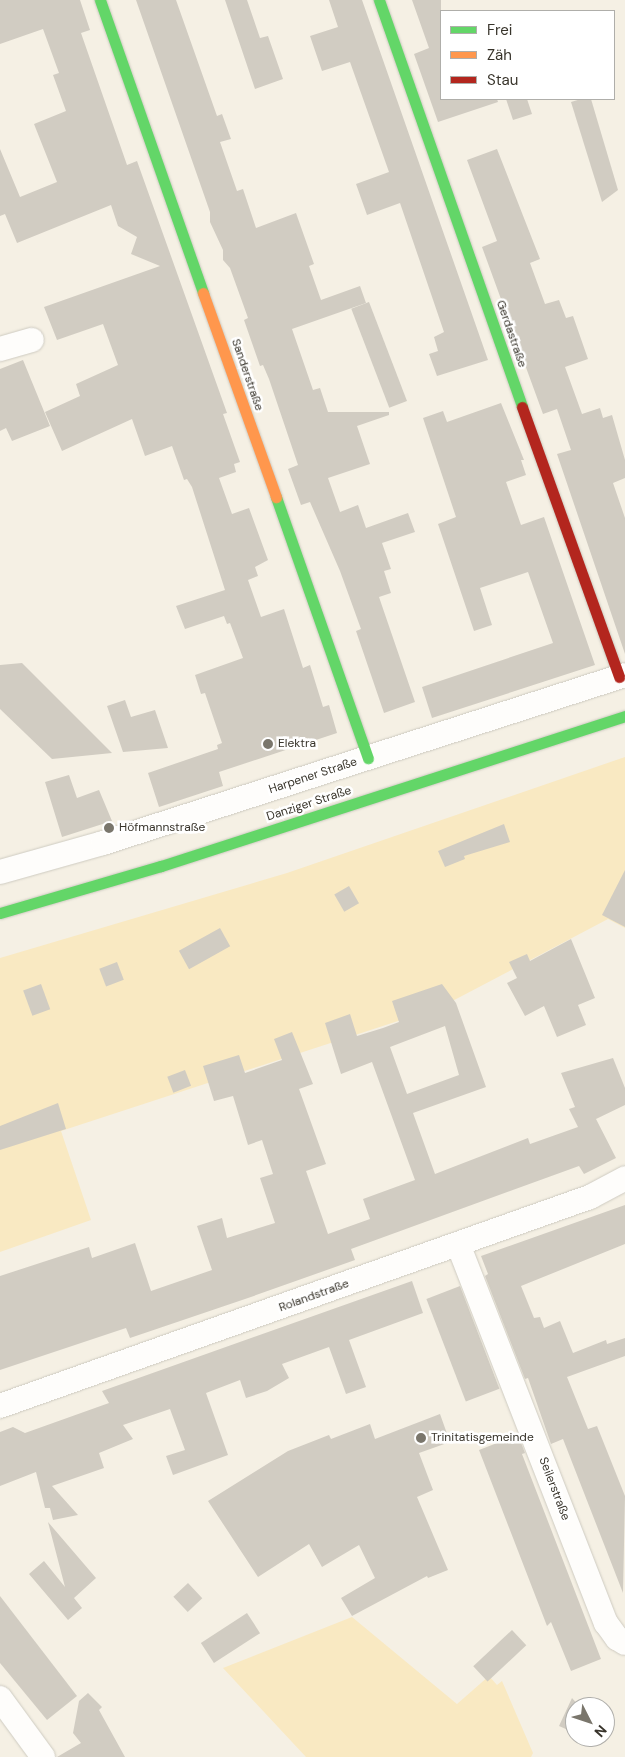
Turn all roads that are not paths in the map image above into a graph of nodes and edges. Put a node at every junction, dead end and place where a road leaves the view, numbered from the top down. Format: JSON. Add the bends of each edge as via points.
{"nodes":[{"id":1,"x":100,"y":0,"type":"edge"},
{"id":2,"x":379,"y":0,"type":"edge"},
{"id":3,"x":32,"y":340,"type":"dead end"},
{"id":4,"x":0,"y":349,"type":"edge"},
{"id":5,"x":622,"y":676,"type":"edge"},
{"id":6,"x":625,"y":716,"type":"edge"},
{"id":7,"x":368,"y":758,"type":"junction"},
{"id":8,"x":2,"y":875,"type":"edge"},
{"id":9,"x":0,"y":914,"type":"edge"},
{"id":10,"x":625,"y":1178,"type":"edge"},
{"id":11,"x":458,"y":1244,"type":"junction"},
{"id":12,"x":0,"y":1406,"type":"edge"},
{"id":13,"x":625,"y":1643,"type":"edge"},
{"id":14,"x":0,"y":1698,"type":"edge"},
{"id":15,"x":43,"y":1757,"type":"edge"}],
"edges":[{"from":1,"to":7,"type":"street","name":"Sanderstraße"},
{"from":2,"to":5,"type":"street","name":"Gerdastraße","via":[[605,644]]},
{"from":3,"to":4,"type":"street"},
{"from":5,"to":7,"type":"street","name":"Harpener Straße"},
{"from":6,"to":9,"type":"street","name":"Danziger Straße","via":[[170,863]]},
{"from":7,"to":8,"type":"street","name":"Harpener Straße"},
{"from":10,"to":11,"type":"street","name":"Rolandstraße","via":[[590,1197]]},
{"from":11,"to":12,"type":"street","name":"Rolandstraße"},
{"from":11,"to":13,"type":"street","name":"Seilerstraße","via":[[606,1623]]},
{"from":14,"to":15,"type":"street"}]}
